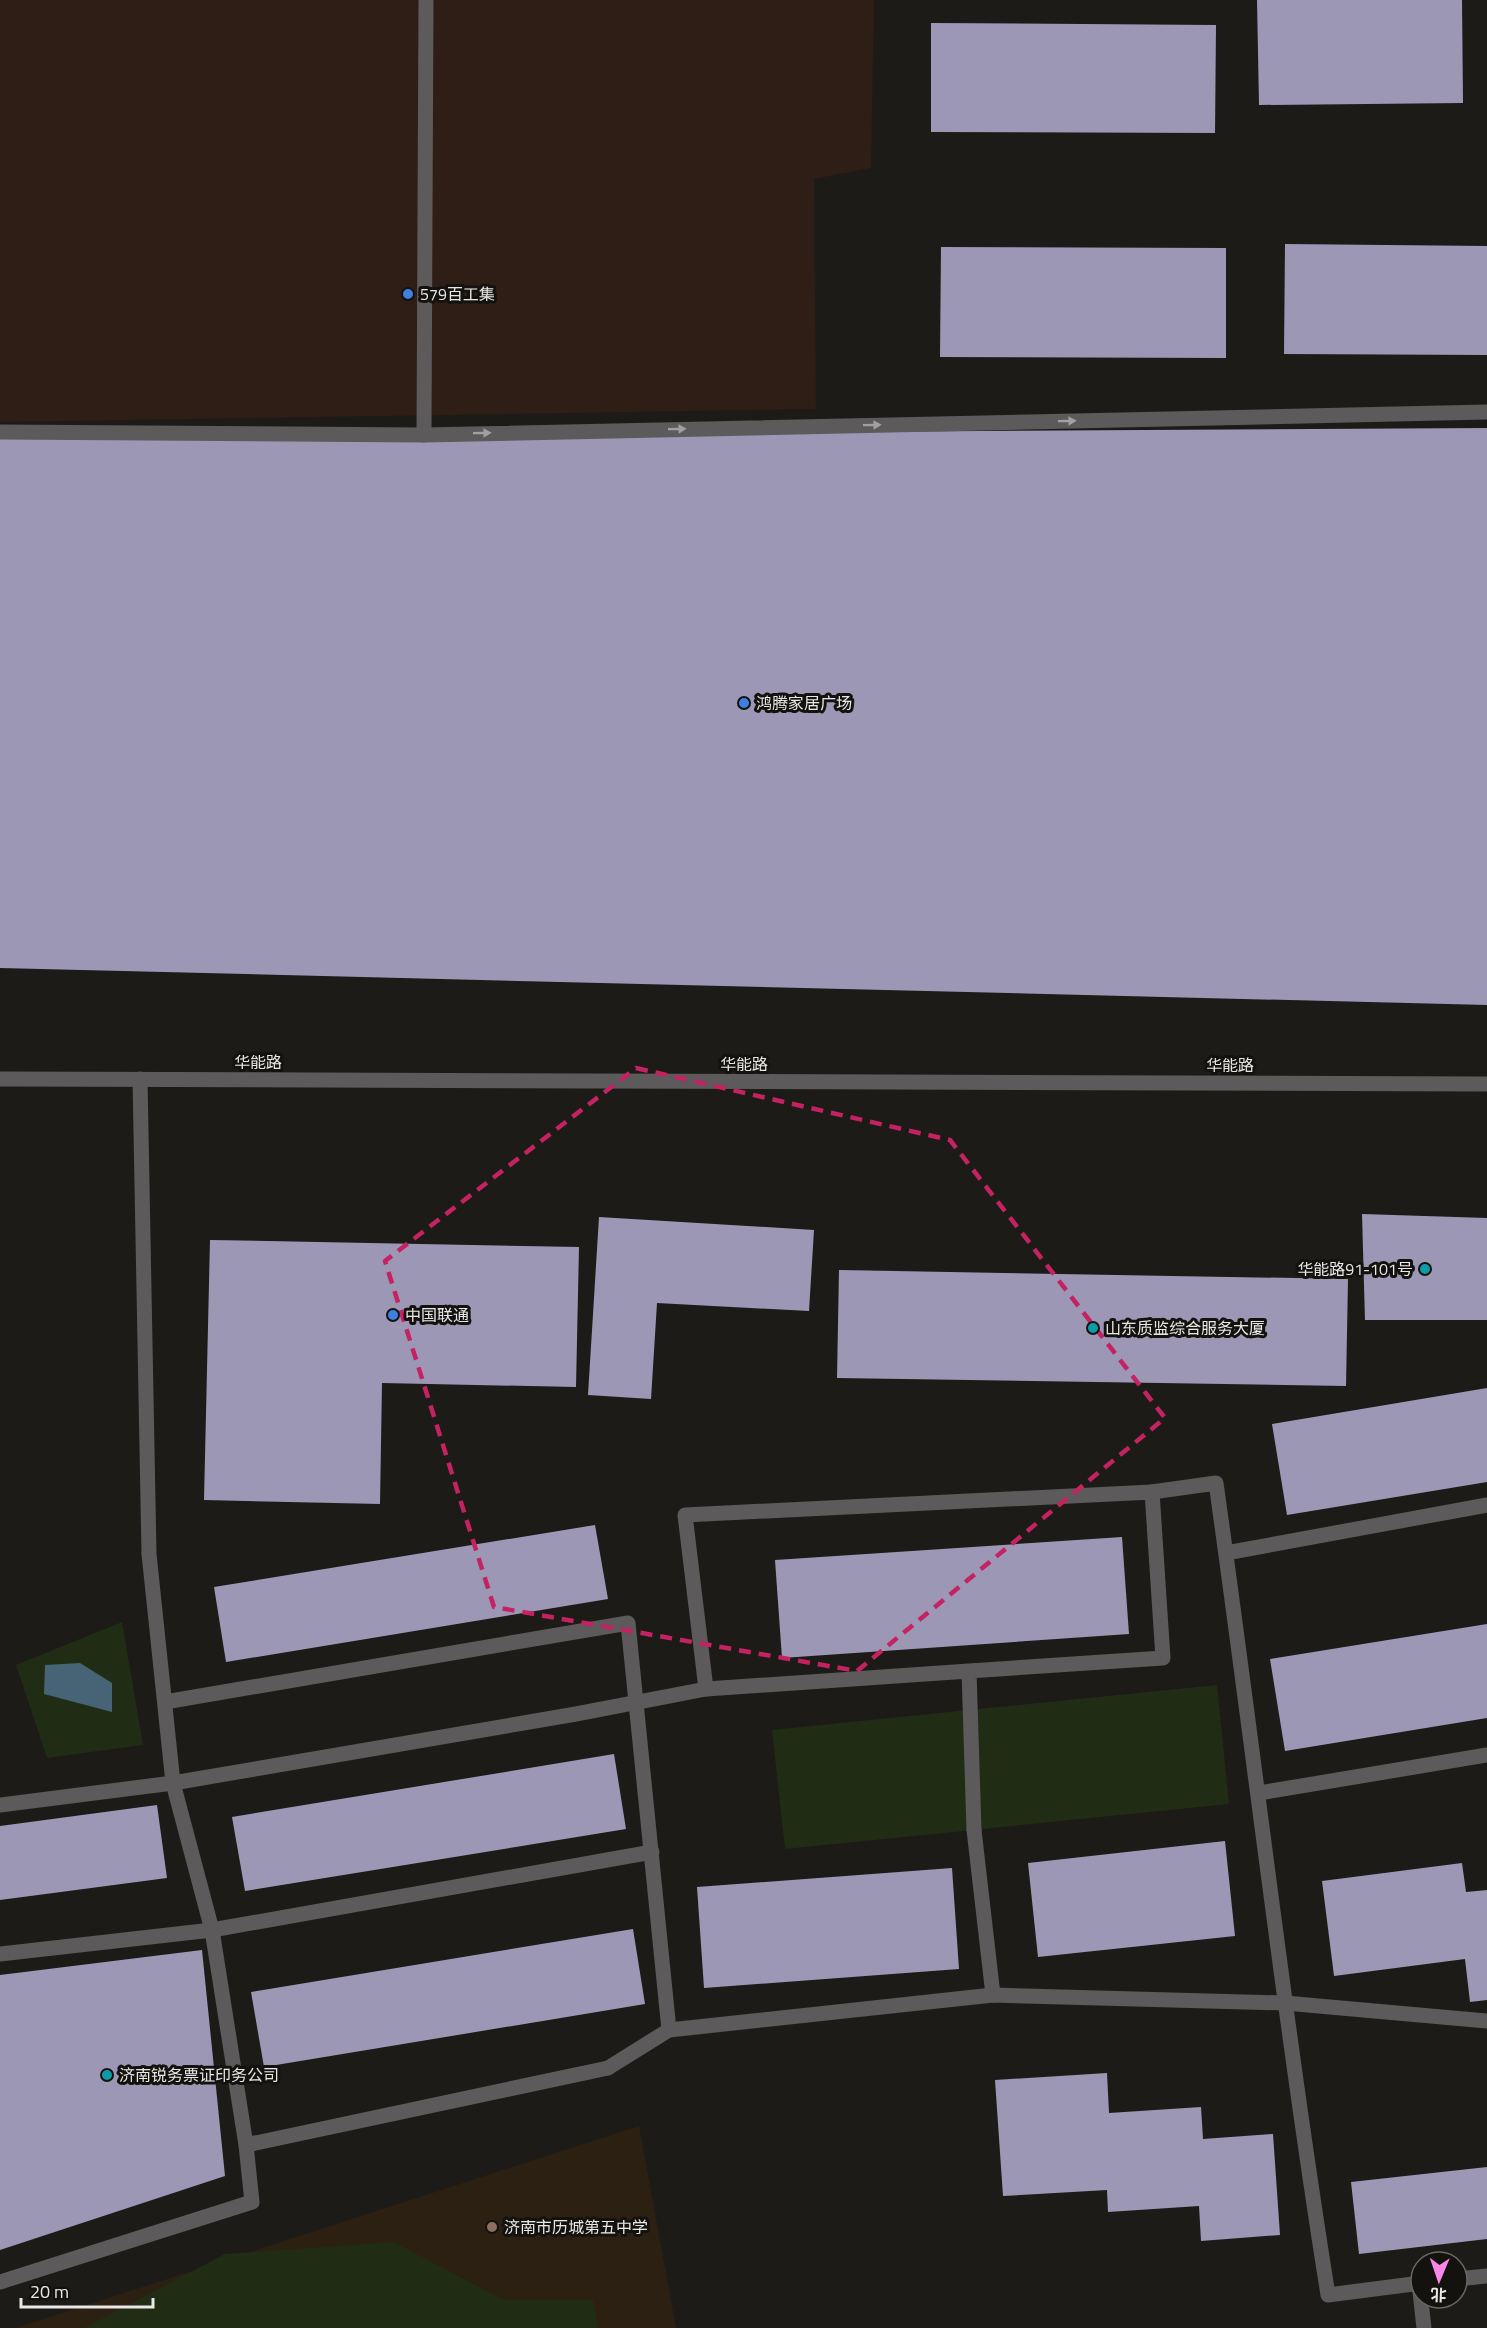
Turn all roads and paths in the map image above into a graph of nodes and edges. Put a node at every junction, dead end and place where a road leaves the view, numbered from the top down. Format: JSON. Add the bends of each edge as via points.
{"nodes":[{"id":1,"x":426,"y":0,"type":"edge"},
{"id":2,"x":1487,"y":412,"type":"edge"},
{"id":3,"x":0,"y":432,"type":"edge"},
{"id":4,"x":424,"y":435,"type":"junction"},
{"id":5,"x":0,"y":1079,"type":"edge"},
{"id":6,"x":140,"y":1079,"type":"junction"},
{"id":7,"x":1487,"y":1084,"type":"edge"},
{"id":8,"x":1152,"y":1492,"type":"junction"},
{"id":9,"x":1487,"y":1505,"type":"edge"},
{"id":10,"x":1226,"y":1553,"type":"junction"},
{"id":11,"x":969,"y":1671,"type":"junction"},
{"id":12,"x":706,"y":1689,"type":"junction"},
{"id":13,"x":165,"y":1702,"type":"junction"},
{"id":14,"x":1487,"y":1755,"type":"edge"},
{"id":15,"x":173,"y":1783,"type":"junction"},
{"id":16,"x":1259,"y":1793,"type":"junction"},
{"id":17,"x":0,"y":1805,"type":"edge"},
{"id":18,"x":652,"y":1852,"type":"junction"},
{"id":19,"x":212,"y":1930,"type":"junction"},
{"id":20,"x":0,"y":1954,"type":"edge"},
{"id":21,"x":993,"y":1995,"type":"junction"},
{"id":22,"x":1285,"y":2003,"type":"junction"},
{"id":23,"x":1487,"y":2021,"type":"edge"},
{"id":24,"x":669,"y":2030,"type":"junction"},
{"id":25,"x":246,"y":2145,"type":"junction"},
{"id":26,"x":1487,"y":2276,"type":"edge"},
{"id":27,"x":1469,"y":2278,"type":"edge"},
{"id":28,"x":0,"y":2282,"type":"edge"},
{"id":29,"x":1409,"y":2284,"type":"edge"},
{"id":30,"x":1422,"y":2310,"type":"edge"},
{"id":31,"x":1424,"y":2328,"type":"edge"}],
"edges":[{"from":1,"to":4,"type":"street"},
{"from":4,"to":2,"type":"street","one_way":true},
{"from":3,"to":4,"type":"street"},
{"from":5,"to":6,"type":"street","name":"华能路"},
{"from":6,"to":7,"type":"street","name":"华能路"},
{"from":6,"to":13,"type":"street","via":[[149,1554]]},
{"from":8,"to":10,"type":"street","via":[[1216,1483]]},
{"from":8,"to":11,"type":"street","via":[[1163,1658]]},
{"from":8,"to":12,"type":"street","via":[[685,1515]]},
{"from":9,"to":10,"type":"street"},
{"from":10,"to":16,"type":"street"},
{"from":11,"to":12,"type":"street"},
{"from":11,"to":21,"type":"street","via":[[974,1830]]},
{"from":12,"to":15,"type":"street"},
{"from":13,"to":15,"type":"street"},
{"from":13,"to":18,"type":"street","via":[[628,1623]]},
{"from":14,"to":16,"type":"street"},
{"from":15,"to":17,"type":"street"},
{"from":15,"to":19,"type":"street"},
{"from":16,"to":22,"type":"street"},
{"from":18,"to":19,"type":"street"},
{"from":18,"to":24,"type":"street"},
{"from":19,"to":20,"type":"street"},
{"from":19,"to":25,"type":"street"},
{"from":21,"to":22,"type":"street"},
{"from":21,"to":24,"type":"street"},
{"from":22,"to":23,"type":"street"},
{"from":22,"to":29,"type":"street","via":[[1328,2295]]},
{"from":24,"to":25,"type":"street","via":[[608,2068]]},
{"from":25,"to":28,"type":"street","via":[[252,2202]]},
{"from":26,"to":27,"type":"street"},
{"from":30,"to":31,"type":"street"}]}
